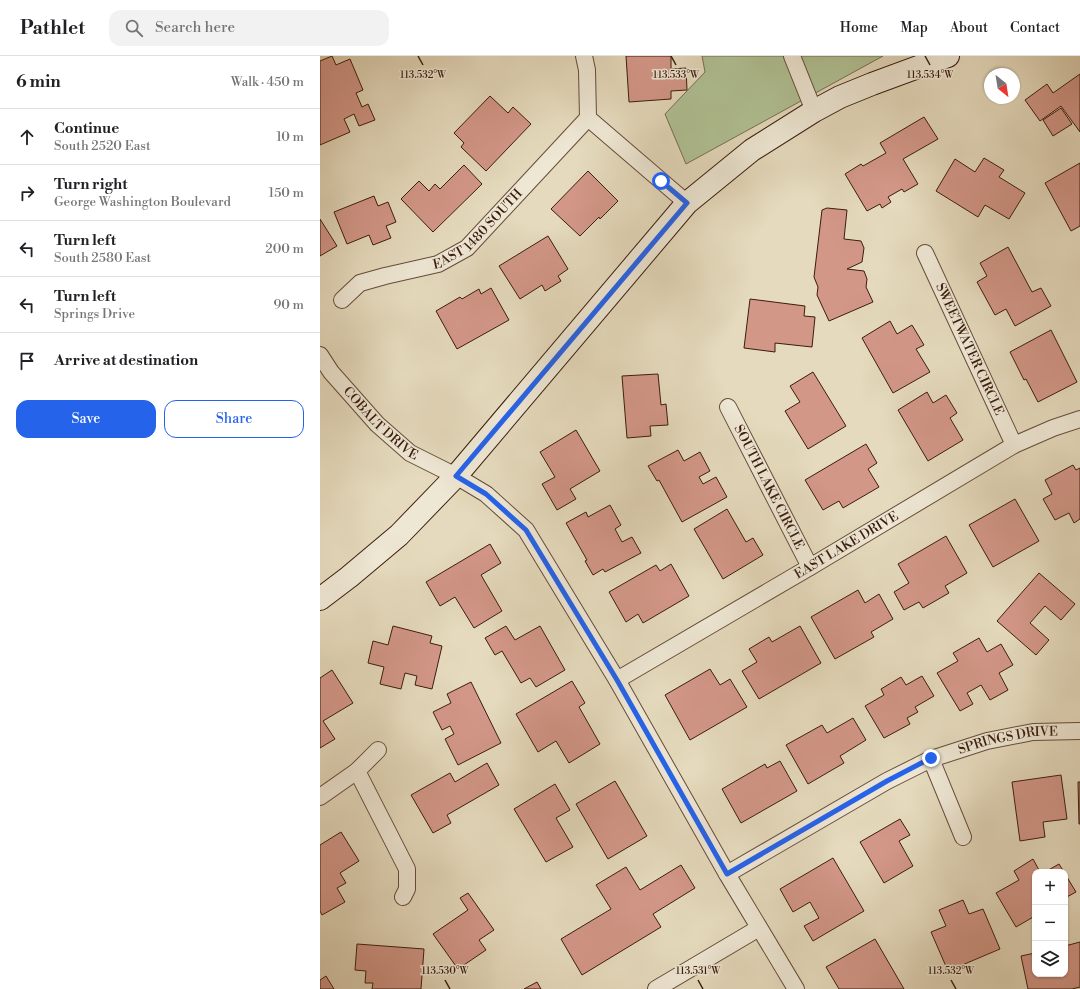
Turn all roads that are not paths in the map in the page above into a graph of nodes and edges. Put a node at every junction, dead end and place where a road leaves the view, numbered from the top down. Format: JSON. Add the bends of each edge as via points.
{"nodes":[{"id":1,"x":584,"y":56,"type":"edge"},
{"id":2,"x":792,"y":56,"type":"edge"},
{"id":3,"x":948,"y":56,"type":"edge"},
{"id":4,"x":814,"y":111,"type":"junction"},
{"id":5,"x":588,"y":118,"type":"junction"},
{"id":6,"x":687,"y":203,"type":"junction"},
{"id":7,"x":925,"y":253,"type":"dead end"},
{"id":8,"x":342,"y":300,"type":"dead end"},
{"id":9,"x":320,"y":354,"type":"edge"},
{"id":10,"x":728,"y":407,"type":"dead end"},
{"id":11,"x":1080,"y":419,"type":"edge"},
{"id":12,"x":1014,"y":446,"type":"junction"},
{"id":13,"x":456,"y":476,"type":"junction"},
{"id":14,"x":810,"y":567,"type":"junction"},
{"id":15,"x":320,"y":599,"type":"edge"},
{"id":16,"x":617,"y":680,"type":"junction"},
{"id":17,"x":1080,"y":731,"type":"edge"},
{"id":18,"x":378,"y":750,"type":"dead end"},
{"id":19,"x":931,"y":758,"type":"junction"},
{"id":20,"x":357,"y":771,"type":"junction"},
{"id":21,"x":320,"y":797,"type":"edge"},
{"id":22,"x":963,"y":837,"type":"dead end"},
{"id":23,"x":727,"y":874,"type":"junction"},
{"id":24,"x":403,"y":897,"type":"dead end"},
{"id":25,"x":759,"y":928,"type":"junction"},
{"id":26,"x":656,"y":989,"type":"edge"},
{"id":27,"x":796,"y":989,"type":"edge"}],
"edges":[{"from":1,"to":5,"type":"street","via":[[587,70]]},
{"from":2,"to":4,"type":"street"},
{"from":3,"to":4,"type":"main road","via":[[840,97]]},
{"from":4,"to":6,"type":"main road","via":[[752,150]]},
{"from":5,"to":6,"type":"street"},
{"from":5,"to":8,"type":"street","name":"EAST 1480 SOUTH","via":[[467,248],[438,264],[360,283]]},
{"from":6,"to":13,"type":"main road"},
{"from":7,"to":12,"type":"street","name":"SWEETWATER CIRCLE"},
{"from":9,"to":13,"type":"street","name":"COBALT DRIVE","via":[[331,372],[377,424],[410,453]]},
{"from":10,"to":14,"type":"street","name":"SOUTH LAKE CIRCLE"},
{"from":11,"to":12,"type":"street","name":"EAST LAKE DRIVE"},
{"from":12,"to":14,"type":"street","name":"EAST LAKE DRIVE"},
{"from":13,"to":15,"type":"main road","via":[[399,535]]},
{"from":13,"to":16,"type":"street","name":"COBALT DRIVE","via":[[486,494],[526,530]]},
{"from":14,"to":16,"type":"street","name":"EAST LAKE DRIVE"},
{"from":16,"to":23,"type":"street","name":"COBALT DRIVE"},
{"from":17,"to":19,"type":"street","name":"SPRINGS DRIVE","via":[[1033,732],[987,741]]},
{"from":18,"to":20,"type":"street"},
{"from":19,"to":22,"type":"street"},
{"from":19,"to":23,"type":"street","name":"SPRINGS DRIVE"},
{"from":20,"to":21,"type":"street"},
{"from":20,"to":24,"type":"street","via":[[407,869],[407,889]]},
{"from":23,"to":25,"type":"street","name":"COBALT DRIVE"},
{"from":25,"to":26,"type":"street"},
{"from":25,"to":27,"type":"street","name":"COBALT DRIVE"}]}
